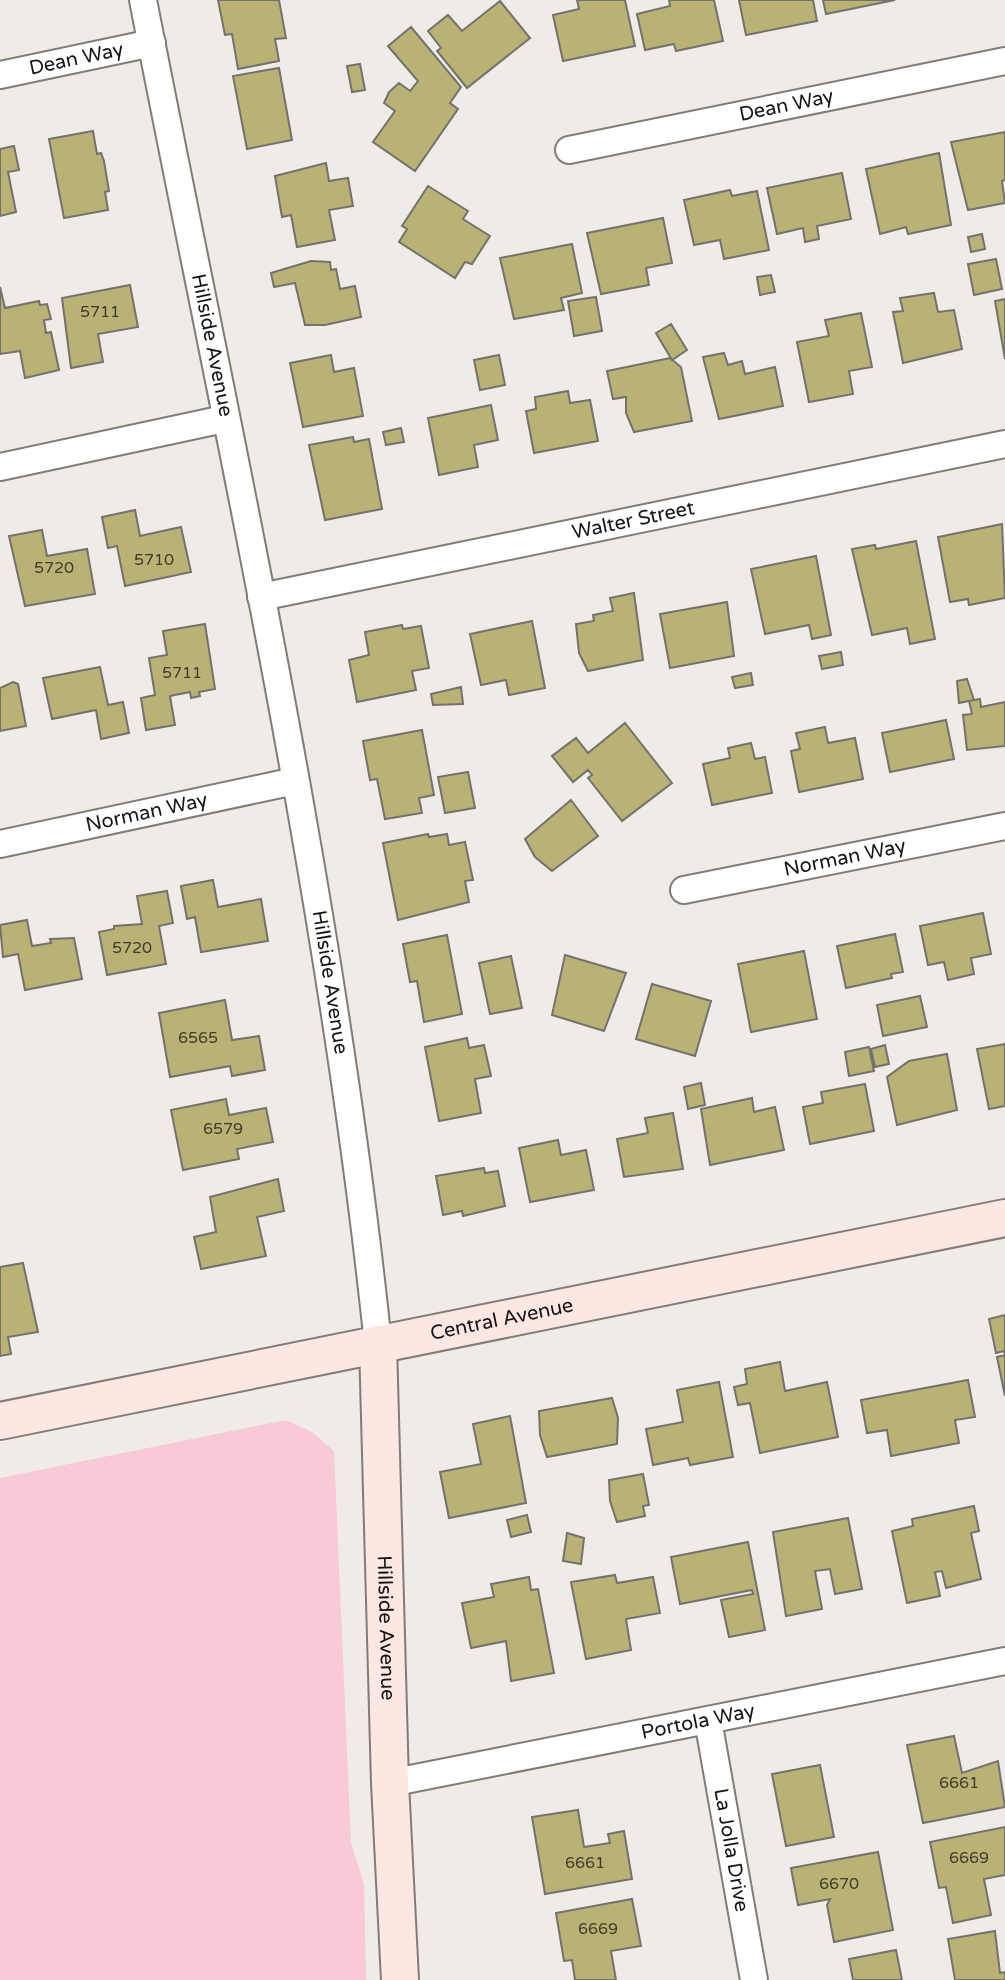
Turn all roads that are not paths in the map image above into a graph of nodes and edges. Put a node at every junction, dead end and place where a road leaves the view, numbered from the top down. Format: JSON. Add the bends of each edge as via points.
{"nodes":[{"id":1,"x":143,"y":0,"type":"edge"},
{"id":2,"x":152,"y":43,"type":"junction"},
{"id":3,"x":1005,"y":61,"type":"edge"},
{"id":4,"x":0,"y":75,"type":"edge"},
{"id":5,"x":569,"y":150,"type":"dead end"},
{"id":6,"x":224,"y":419,"type":"junction"},
{"id":7,"x":1005,"y":444,"type":"edge"},
{"id":8,"x":0,"y":467,"type":"edge"},
{"id":9,"x":261,"y":597,"type":"junction"},
{"id":10,"x":295,"y":781,"type":"junction"},
{"id":11,"x":1005,"y":826,"type":"edge"},
{"id":12,"x":0,"y":844,"type":"edge"},
{"id":13,"x":684,"y":890,"type":"dead end"},
{"id":14,"x":1005,"y":1218,"type":"edge"},
{"id":15,"x":378,"y":1344,"type":"junction"},
{"id":16,"x":0,"y":1421,"type":"edge"},
{"id":17,"x":1005,"y":1661,"type":"edge"},
{"id":18,"x":708,"y":1720,"type":"junction"},
{"id":19,"x":390,"y":1783,"type":"junction"},
{"id":20,"x":400,"y":1980,"type":"edge"},
{"id":21,"x":754,"y":1980,"type":"edge"}],
"edges":[{"from":1,"to":2,"type":"street","name":"Hillside Avenue"},
{"from":2,"to":4,"type":"street","name":"Dean Way"},
{"from":2,"to":6,"type":"street","name":"Hillside Avenue"},
{"from":3,"to":5,"type":"street","name":"Dean Way"},
{"from":6,"to":8,"type":"street"},
{"from":6,"to":9,"type":"street","name":"Hillside Avenue"},
{"from":7,"to":9,"type":"street","name":"Walter Street"},
{"from":9,"to":10,"type":"street","name":"Hillside Avenue"},
{"from":10,"to":12,"type":"street","name":"Norman Way"},
{"from":10,"to":15,"type":"street","name":"Hillside Avenue","via":[[363,1203]]},
{"from":11,"to":13,"type":"street","name":"Norman Way"},
{"from":14,"to":15,"type":"main road","name":"Central Avenue"},
{"from":15,"to":16,"type":"main road","name":"Central Avenue"},
{"from":15,"to":19,"type":"main road","name":"Hillside Avenue"},
{"from":17,"to":18,"type":"street","name":"Portola Way"},
{"from":18,"to":19,"type":"street","name":"Portola Way"},
{"from":18,"to":21,"type":"street","name":"La Jolla Drive"},
{"from":19,"to":20,"type":"main road","name":"Hillside Avenue"}]}
